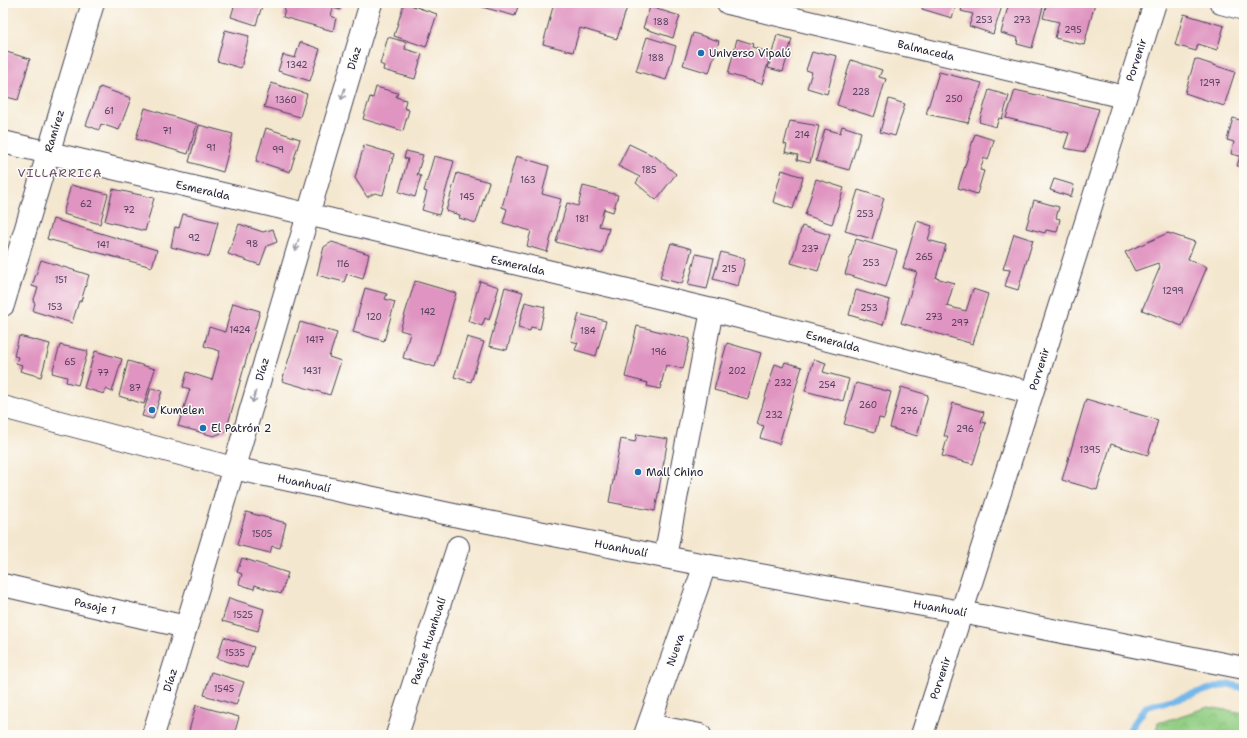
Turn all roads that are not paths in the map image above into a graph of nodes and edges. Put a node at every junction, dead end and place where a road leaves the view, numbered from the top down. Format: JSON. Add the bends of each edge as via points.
{"nodes":[{"id":1,"x":93,"y":3,"type":"edge"},
{"id":2,"x":371,"y":3,"type":"edge"},
{"id":3,"x":728,"y":3,"type":"edge"},
{"id":4,"x":1155,"y":3,"type":"edge"},
{"id":5,"x":1221,"y":3,"type":"edge"},
{"id":6,"x":754,"y":6,"type":"edge"},
{"id":7,"x":1244,"y":9,"type":"edge"},
{"id":8,"x":1124,"y":97,"type":"junction"},
{"id":9,"x":3,"y":142,"type":"edge"},
{"id":10,"x":47,"y":153,"type":"junction"},
{"id":11,"x":306,"y":215,"type":"junction"},
{"id":12,"x":3,"y":305,"type":"edge"},
{"id":13,"x":712,"y":310,"type":"junction"},
{"id":14,"x":1032,"y":393,"type":"junction"},
{"id":15,"x":3,"y":407,"type":"edge"},
{"id":16,"x":233,"y":468,"type":"junction"},
{"id":17,"x":458,"y":547,"type":"dead end"},
{"id":18,"x":665,"y":557,"type":"junction"},
{"id":19,"x":705,"y":565,"type":"junction"},
{"id":20,"x":3,"y":585,"type":"edge"},
{"id":21,"x":961,"y":612,"type":"junction"},
{"id":22,"x":186,"y":627,"type":"junction"},
{"id":23,"x":1244,"y":668,"type":"edge"},
{"id":24,"x":647,"y":730,"type":"edge"},
{"id":25,"x":153,"y":735,"type":"edge"},
{"id":26,"x":397,"y":735,"type":"edge"},
{"id":27,"x":700,"y":735,"type":"edge"},
{"id":28,"x":922,"y":735,"type":"edge"}],
"edges":[{"from":1,"to":10,"type":"street","name":"Ramírez"},
{"from":2,"to":11,"type":"street","name":"Díaz","one_way":true},
{"from":3,"to":6,"type":"street","name":"Balmaceda"},
{"from":4,"to":8,"type":"street","name":"Porvenir"},
{"from":5,"to":7,"type":"street"},
{"from":6,"to":8,"type":"street","name":"Balmaceda"},
{"from":8,"to":14,"type":"street","name":"Porvenir"},
{"from":9,"to":10,"type":"street","name":"Esmeralda"},
{"from":10,"to":11,"type":"street","name":"Esmeralda"},
{"from":10,"to":12,"type":"street","name":"Ramírez"},
{"from":11,"to":13,"type":"street","name":"Esmeralda"},
{"from":11,"to":16,"type":"street","name":"Díaz","one_way":true},
{"from":13,"to":14,"type":"street","name":"Esmeralda"},
{"from":13,"to":18,"type":"street"},
{"from":14,"to":21,"type":"street","name":"Porvenir"},
{"from":15,"to":16,"type":"street","name":"Huanhualí"},
{"from":16,"to":18,"type":"street","name":"Huanhualí"},
{"from":16,"to":22,"type":"street","name":"Díaz"},
{"from":17,"to":26,"type":"street","name":"Pasaje Huanhualí"},
{"from":18,"to":19,"type":"street","name":"Huanhualí"},
{"from":19,"to":21,"type":"street","name":"Huanhualí"},
{"from":19,"to":24,"type":"street","name":"Nueva"},
{"from":20,"to":22,"type":"street","name":"Pasaje 1"},
{"from":21,"to":23,"type":"street","name":"Huanhualí"},
{"from":21,"to":28,"type":"street","name":"Porvenir"},
{"from":22,"to":25,"type":"street","name":"Díaz"},
{"from":24,"to":27,"type":"street"}]}
